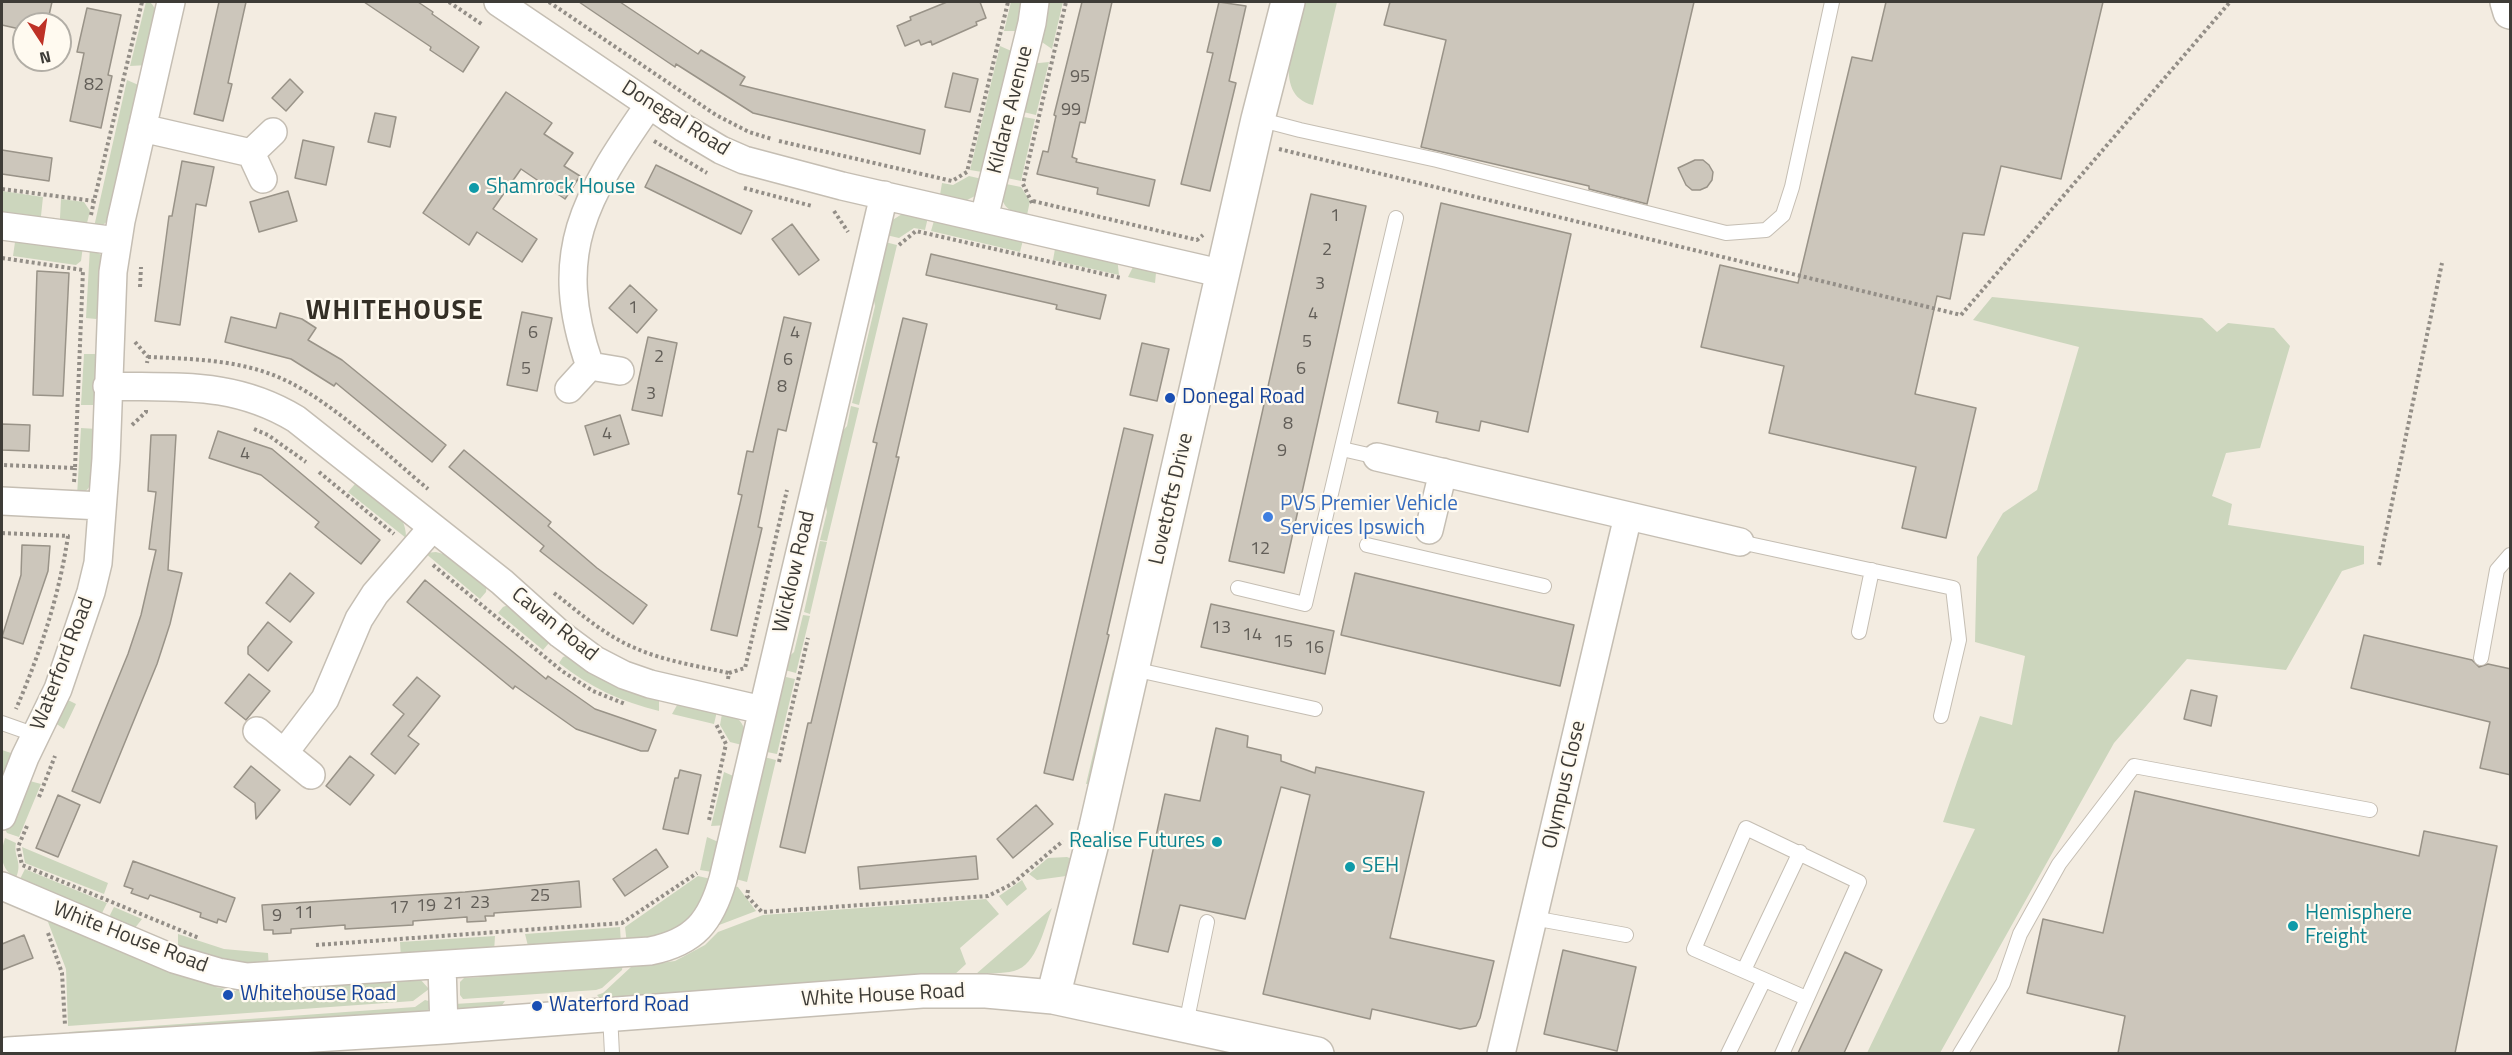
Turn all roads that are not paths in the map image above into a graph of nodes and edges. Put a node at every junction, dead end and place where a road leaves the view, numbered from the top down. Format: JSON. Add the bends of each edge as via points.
{"nodes":[{"id":1,"x":171,"y":2,"type":"edge"},
{"id":2,"x":498,"y":2,"type":"edge"},
{"id":3,"x":1035,"y":2,"type":"edge"},
{"id":4,"x":1288,"y":2,"type":"edge"},
{"id":5,"x":1832,"y":2,"type":"edge"},
{"id":6,"x":2506,"y":2,"type":"edge"},
{"id":7,"x":2511,"y":12,"type":"edge"},
{"id":8,"x":649,"y":105,"type":"junction"},
{"id":9,"x":1258,"y":119,"type":"junction"},
{"id":10,"x":142,"y":128,"type":"junction"},
{"id":11,"x":273,"y":132,"type":"dead end"},
{"id":12,"x":251,"y":153,"type":"junction"},
{"id":13,"x":263,"y":179,"type":"dead end"},
{"id":14,"x":884,"y":195,"type":"junction"},
{"id":15,"x":984,"y":218,"type":"junction"},
{"id":16,"x":1396,"y":218,"type":"dead end"},
{"id":17,"x":2,"y":226,"type":"edge"},
{"id":18,"x":117,"y":241,"type":"junction"},
{"id":19,"x":1224,"y":274,"type":"junction"},
{"id":20,"x":590,"y":366,"type":"junction"},
{"id":21,"x":620,"y":370,"type":"dead end"},
{"id":22,"x":107,"y":386,"type":"junction"},
{"id":23,"x":569,"y":389,"type":"dead end"},
{"id":24,"x":1342,"y":449,"type":"junction"},
{"id":25,"x":1377,"y":457,"type":"joint"},
{"id":26,"x":1443,"y":472,"type":"junction"},
{"id":27,"x":2,"y":501,"type":"edge"},
{"id":28,"x":101,"y":506,"type":"junction"},
{"id":29,"x":1628,"y":516,"type":"junction"},
{"id":30,"x":432,"y":528,"type":"junction"},
{"id":31,"x":1740,"y":542,"type":"joint"},
{"id":32,"x":1426,"y":544,"type":"junction"},
{"id":33,"x":1367,"y":545,"type":"dead end"},
{"id":34,"x":2511,"y":555,"type":"edge"},
{"id":35,"x":1872,"y":570,"type":"junction"},
{"id":36,"x":1544,"y":586,"type":"dead end"},
{"id":37,"x":1238,"y":588,"type":"dead end"},
{"id":38,"x":1859,"y":632,"type":"dead end"},
{"id":39,"x":2481,"y":658,"type":"dead end"},
{"id":40,"x":1132,"y":669,"type":"junction"},
{"id":41,"x":1315,"y":709,"type":"dead end"},
{"id":42,"x":762,"y":710,"type":"junction"},
{"id":43,"x":1941,"y":716,"type":"dead end"},
{"id":44,"x":5,"y":724,"type":"edge"},
{"id":45,"x":257,"y":731,"type":"dead end"},
{"id":46,"x":36,"y":735,"type":"junction"},
{"id":47,"x":284,"y":753,"type":"junction"},
{"id":48,"x":311,"y":775,"type":"dead end"},
{"id":49,"x":2370,"y":810,"type":"dead end"},
{"id":50,"x":2,"y":816,"type":"edge"},
{"id":51,"x":1800,"y":852,"type":"junction"},
{"id":52,"x":2,"y":886,"type":"edge"},
{"id":53,"x":1533,"y":918,"type":"junction"},
{"id":54,"x":1207,"y":922,"type":"dead end"},
{"id":55,"x":1626,"y":935,"type":"dead end"},
{"id":56,"x":685,"y":939,"type":"joint"},
{"id":57,"x":442,"y":966,"type":"junction"},
{"id":58,"x":1744,"y":970,"type":"junction"},
{"id":59,"x":1764,"y":980,"type":"junction"},
{"id":60,"x":1053,"y":997,"type":"junction"},
{"id":61,"x":1806,"y":998,"type":"junction"},
{"id":62,"x":610,"y":1014,"type":"junction"},
{"id":63,"x":1186,"y":1024,"type":"junction"},
{"id":64,"x":444,"y":1027,"type":"junction"},
{"id":65,"x":208,"y":1047,"type":"edge"},
{"id":66,"x":8,"y":1053,"type":"edge"},
{"id":67,"x":612,"y":1053,"type":"edge"},
{"id":68,"x":1317,"y":1053,"type":"edge"},
{"id":69,"x":1501,"y":1053,"type":"edge"},
{"id":70,"x":1728,"y":1053,"type":"edge"},
{"id":71,"x":1782,"y":1053,"type":"edge"},
{"id":72,"x":1960,"y":1053,"type":"edge"}],
"edges":[{"from":1,"to":10,"type":"street","name":"Waterford Road"},
{"from":2,"to":8,"type":"street","name":"Donegal Road"},
{"from":3,"to":15,"type":"street","name":"Kildare Avenue"},
{"from":4,"to":9,"type":"main road","name":"Lovetofts Drive"},
{"from":5,"to":9,"type":"lane","via":[[1792,187],[1783,215],[1766,230],[1726,233]]},
{"from":6,"to":7,"type":"main road"},
{"from":8,"to":14,"type":"street","name":"Donegal Road","via":[[744,160]]},
{"from":8,"to":20,"type":"street","via":[[594,189],[575,248],[572,294]]},
{"from":9,"to":19,"type":"main road","name":"Lovetofts Drive"},
{"from":10,"to":12,"type":"street"},
{"from":10,"to":18,"type":"street","name":"Waterford Road"},
{"from":11,"to":12,"type":"street"},
{"from":12,"to":13,"type":"street"},
{"from":14,"to":15,"type":"street","name":"Donegal Road"},
{"from":14,"to":42,"type":"street","name":"Wicklow Road"},
{"from":15,"to":19,"type":"street","name":"Donegal Road"},
{"from":16,"to":24,"type":"lane"},
{"from":17,"to":18,"type":"street"},
{"from":18,"to":22,"type":"street","name":"Waterford Road"},
{"from":19,"to":40,"type":"main road","name":"Lovetofts Drive"},
{"from":20,"to":21,"type":"street"},
{"from":20,"to":23,"type":"street"},
{"from":22,"to":28,"type":"street","name":"Waterford Road"},
{"from":22,"to":30,"type":"street","name":"Cavan Road","via":[[210,388],[276,406]]},
{"from":24,"to":25,"type":"lane"},
{"from":24,"to":37,"type":"lane","via":[[1305,604]]},
{"from":25,"to":26,"type":"street"},
{"from":26,"to":29,"type":"street"},
{"from":26,"to":32,"type":"street"},
{"from":27,"to":28,"type":"street"},
{"from":28,"to":46,"type":"street","name":"Waterford Road","via":[[98,563],[91,592],[57,689]]},
{"from":29,"to":31,"type":"street"},
{"from":29,"to":53,"type":"street","name":"Olympus Close"},
{"from":30,"to":42,"type":"street","name":"Cavan Road","via":[[596,660],[636,680]]},
{"from":30,"to":47,"type":"street","via":[[375,594],[359,619],[325,699]]},
{"from":31,"to":35,"type":"lane"},
{"from":32,"to":33,"type":"lane"},
{"from":32,"to":36,"type":"lane"},
{"from":34,"to":39,"type":"lane","via":[[2497,570]]},
{"from":35,"to":38,"type":"lane"},
{"from":35,"to":43,"type":"lane","via":[[1953,588],[1959,640]]},
{"from":40,"to":41,"type":"lane"},
{"from":40,"to":60,"type":"main road","name":"Lovetofts Drive"},
{"from":42,"to":56,"type":"street","name":"Wicklow Road","via":[[723,879],[710,916]]},
{"from":44,"to":46,"type":"lane"},
{"from":45,"to":47,"type":"street"},
{"from":46,"to":50,"type":"street","name":"Waterford Road"},
{"from":47,"to":48,"type":"street"},
{"from":49,"to":72,"type":"lane","via":[[2134,766],[2059,864],[2020,934],[2003,983]]},
{"from":51,"to":58,"type":"lane"},
{"from":51,"to":58,"type":"lane","via":[[1746,828],[1694,949]]},
{"from":51,"to":61,"type":"lane","via":[[1859,882]]},
{"from":52,"to":57,"type":"street","name":"White House Road","via":[[174,959],[231,975],[264,977]]},
{"from":53,"to":55,"type":"lane"},
{"from":53,"to":69,"type":"street","name":"Olympus Close"},
{"from":54,"to":63,"type":"lane"},
{"from":56,"to":57,"type":"street","name":"White House Road","via":[[650,951]]},
{"from":57,"to":64,"type":"street"},
{"from":58,"to":59,"type":"lane"},
{"from":59,"to":61,"type":"lane"},
{"from":59,"to":70,"type":"lane"},
{"from":60,"to":62,"type":"main road","name":"White House Road","via":[[922,991]]},
{"from":60,"to":63,"type":"main road","name":"White House Road"},
{"from":61,"to":71,"type":"lane"},
{"from":62,"to":64,"type":"main road","name":"White House Road"},
{"from":62,"to":67,"type":"lane"},
{"from":63,"to":68,"type":"main road","name":"White House Road"},
{"from":64,"to":65,"type":"main road","name":"White House Road"},
{"from":65,"to":66,"type":"main road","name":"White House Road"}]}
